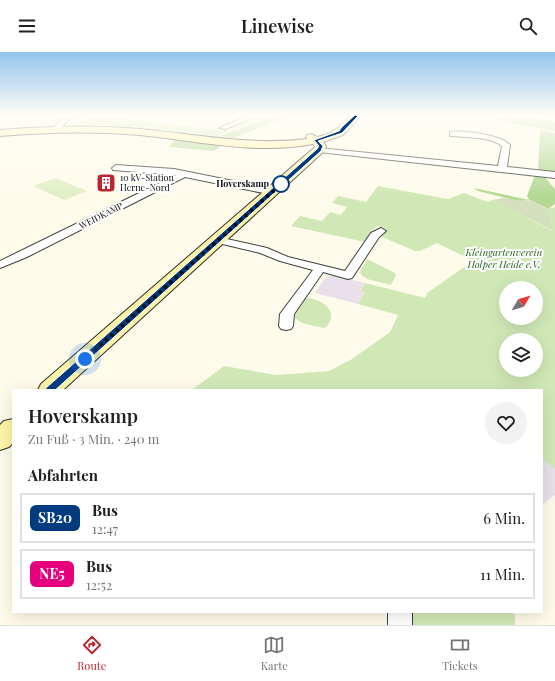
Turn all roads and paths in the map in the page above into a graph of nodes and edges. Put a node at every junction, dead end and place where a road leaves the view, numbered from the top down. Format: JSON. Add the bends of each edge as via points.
{"nodes":[{"id":1,"x":263,"y":143,"type":"edge"},
{"id":2,"x":315,"y":143,"type":"junction"},
{"id":3,"x":502,"y":143,"type":"edge"},
{"id":4,"x":116,"y":168,"type":"dead end"},
{"id":5,"x":502,"y":170,"type":"junction"},
{"id":6,"x":184,"y":174,"type":"junction"},
{"id":7,"x":555,"y":175,"type":"edge"},
{"id":8,"x":273,"y":192,"type":"junction"},
{"id":9,"x":382,"y":231,"type":"dead end"},
{"id":10,"x":218,"y":240,"type":"junction"},
{"id":11,"x":0,"y":265,"type":"edge"},
{"id":12,"x":320,"y":268,"type":"junction"},
{"id":13,"x":286,"y":326,"type":"dead end"},
{"id":14,"x":51,"y":389,"type":"edge"},
{"id":15,"x":12,"y":417,"type":"edge"},
{"id":16,"x":0,"y":427,"type":"edge"},
{"id":17,"x":12,"y":429,"type":"edge"},
{"id":18,"x":0,"y":440,"type":"edge"},
{"id":19,"x":400,"y":613,"type":"edge"},
{"id":20,"x":400,"y":625,"type":"edge"}],
"edges":[{"from":1,"to":2,"type":"main road"},
{"from":2,"to":5,"type":"street"},
{"from":2,"to":8,"type":"main road"},
{"from":3,"to":5,"type":"street","via":[[506,145]]},
{"from":4,"to":6,"type":"street"},
{"from":5,"to":7,"type":"street"},
{"from":6,"to":8,"type":"street"},
{"from":6,"to":11,"type":"street","name":"WEIDKAMP"},
{"from":8,"to":10,"type":"main road"},
{"from":9,"to":12,"type":"street","via":[[375,235],[348,274]]},
{"from":10,"to":12,"type":"street","via":[[263,250],[284,259]]},
{"from":10,"to":14,"type":"main road"},
{"from":12,"to":13,"type":"street","via":[[287,314]]},
{"from":15,"to":16,"type":"main road"},
{"from":17,"to":18,"type":"main road"},
{"from":19,"to":20,"type":"street"}]}
